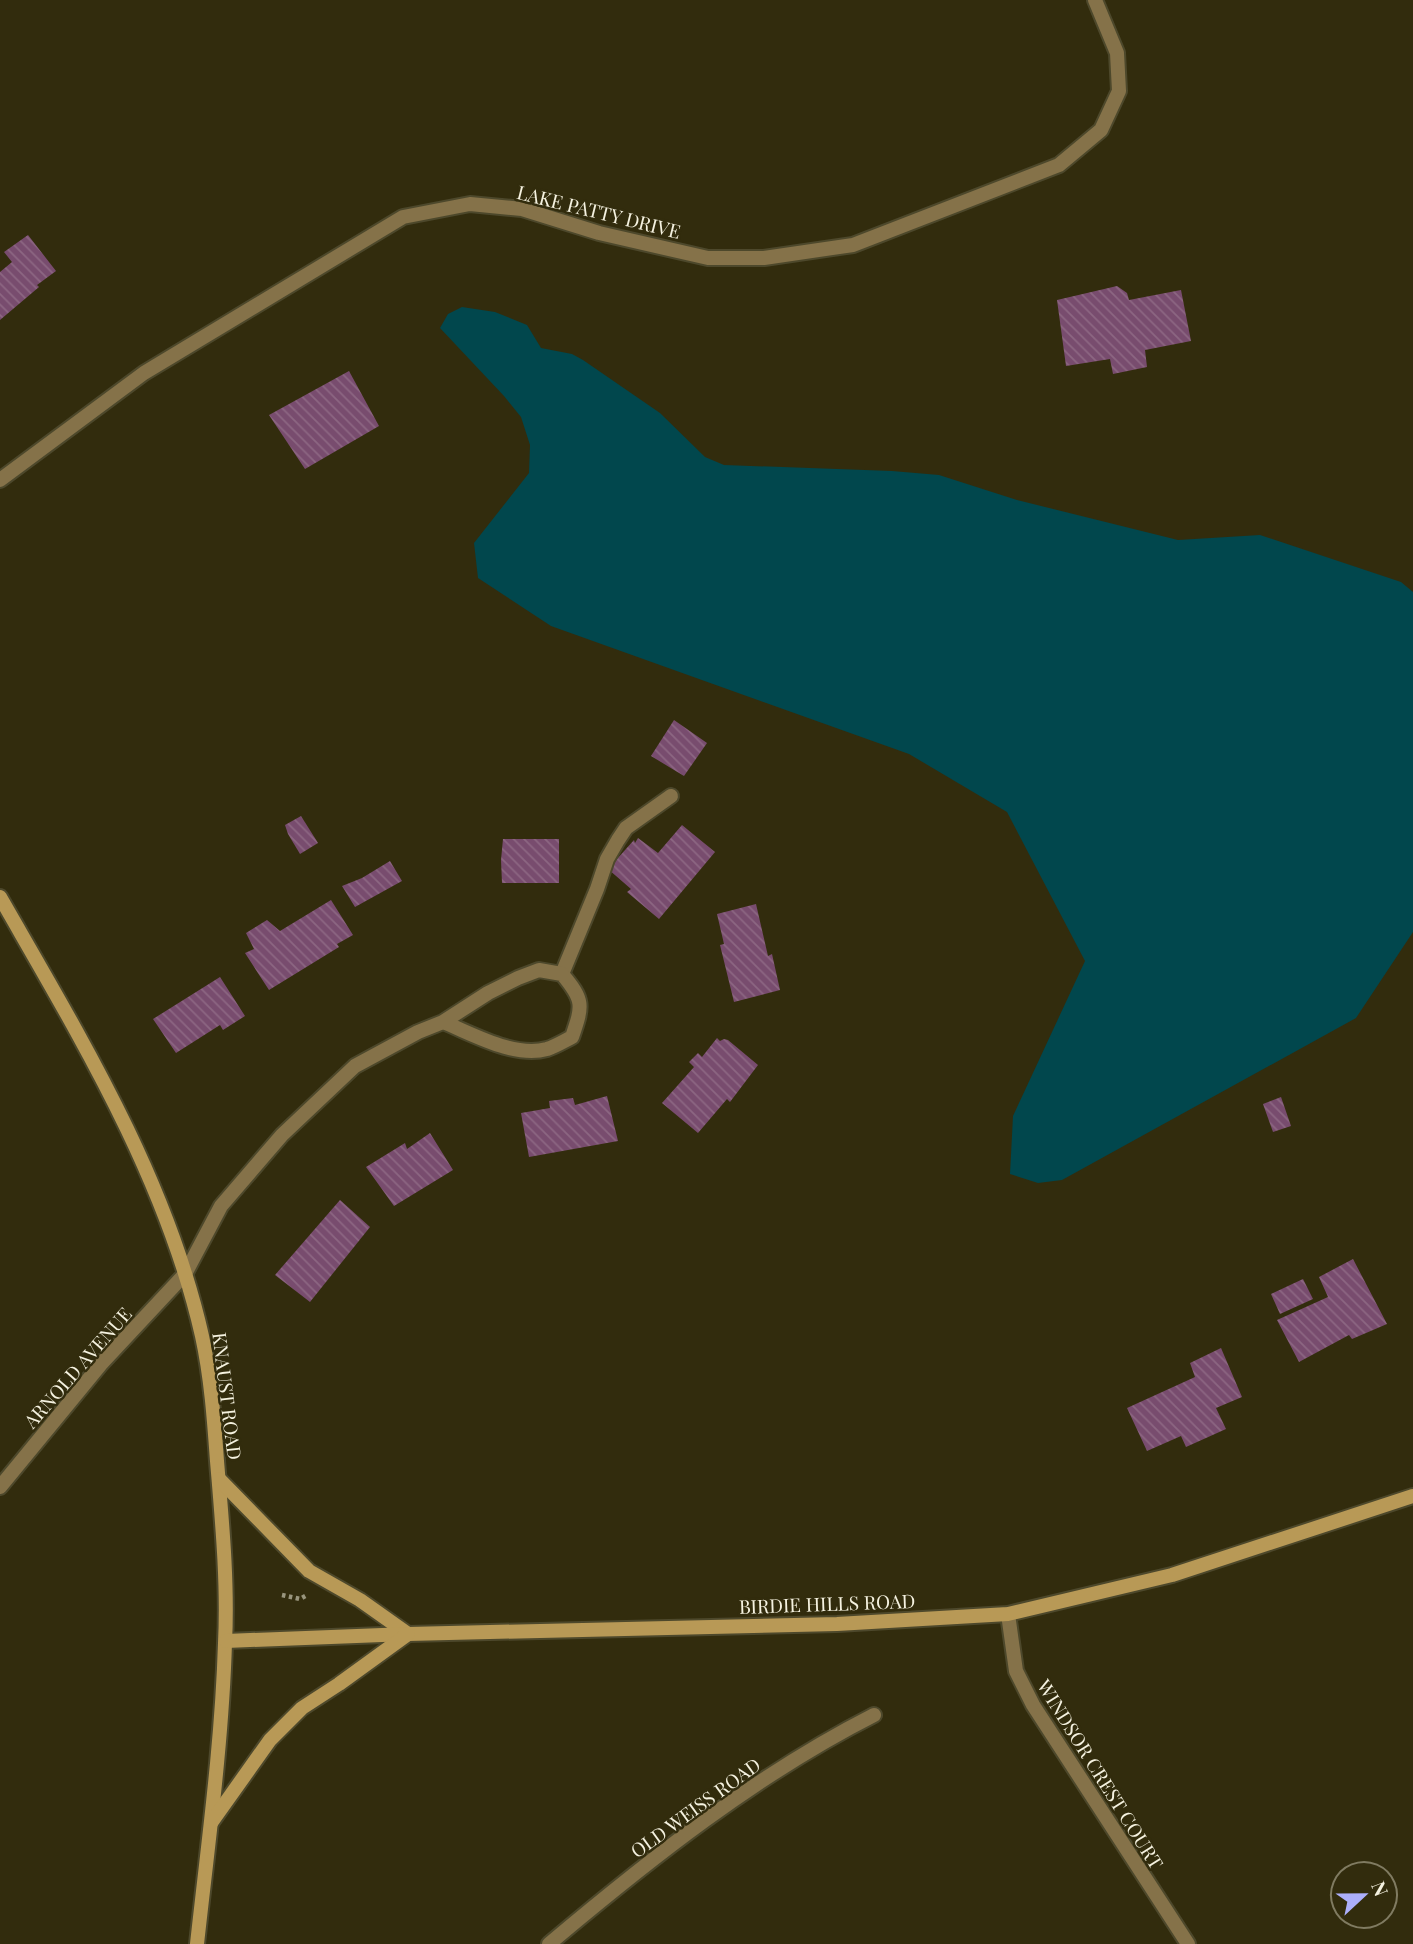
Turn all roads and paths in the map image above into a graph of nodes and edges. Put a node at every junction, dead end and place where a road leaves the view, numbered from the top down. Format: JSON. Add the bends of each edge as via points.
{"nodes":[{"id":1,"x":1095,"y":0,"type":"edge"},
{"id":2,"x":0,"y":480,"type":"edge"},
{"id":3,"x":671,"y":796,"type":"dead end"},
{"id":4,"x":0,"y":897,"type":"edge"},
{"id":5,"x":562,"y":974,"type":"junction"},
{"id":6,"x":443,"y":1022,"type":"junction"},
{"id":7,"x":185,"y":1274,"type":"junction"},
{"id":8,"x":219,"y":1479,"type":"junction"},
{"id":9,"x":0,"y":1487,"type":"edge"},
{"id":10,"x":1413,"y":1496,"type":"edge"},
{"id":11,"x":313,"y":1591,"type":"dead end"},
{"id":12,"x":282,"y":1595,"type":"dead end"},
{"id":13,"x":300,"y":1600,"type":"junction"},
{"id":14,"x":299,"y":1608,"type":"dead end"},
{"id":15,"x":1008,"y":1614,"type":"junction"},
{"id":16,"x":408,"y":1634,"type":"junction"},
{"id":17,"x":226,"y":1641,"type":"junction"},
{"id":18,"x":874,"y":1715,"type":"dead end"},
{"id":19,"x":211,"y":1824,"type":"junction"},
{"id":20,"x":197,"y":1944,"type":"edge"},
{"id":21,"x":549,"y":1944,"type":"edge"},
{"id":22,"x":1188,"y":1944,"type":"edge"}],
"edges":[{"from":1,"to":2,"type":"street","name":"LAKE PATTY DRIVE","via":[[1117,53],[1119,90],[1101,130],[1059,165],[853,245],[764,258],[708,258],[599,233],[522,209],[470,204],[403,217],[144,373]]},
{"from":3,"to":5,"type":"street","via":[[626,828],[618,840]]},
{"from":4,"to":7,"type":"main road","name":"KNAUST ROAD","via":[[113,1100],[160,1204]]},
{"from":5,"to":6,"type":"street","name":"ARNOLD AVENUE","via":[[539,970],[518,978]]},
{"from":5,"to":6,"type":"street","via":[[578,993],[580,1014],[572,1037],[546,1049],[519,1050]]},
{"from":6,"to":7,"type":"street","name":"ARNOLD AVENUE","via":[[355,1066],[282,1135],[221,1206]]},
{"from":7,"to":8,"type":"main road","name":"KNAUST ROAD","via":[[202,1335]]},
{"from":7,"to":9,"type":"street","name":"ARNOLD AVENUE","via":[[101,1364]]},
{"from":8,"to":16,"type":"main road","via":[[309,1571]]},
{"from":8,"to":17,"type":"main road","name":"KNAUST ROAD"},
{"from":10,"to":15,"type":"main road","name":"BIRDIE HILLS ROAD","via":[[1172,1574]]},
{"from":11,"to":13,"type":"path"},
{"from":12,"to":13,"type":"path"},
{"from":13,"to":14,"type":"path"},
{"from":15,"to":16,"type":"main road","name":"BIRDIE HILLS ROAD","via":[[850,1623]]},
{"from":15,"to":22,"type":"street","name":"WINDSOR CREST COURT","via":[[1016,1671],[1032,1705]]},
{"from":16,"to":17,"type":"main road","name":"BIRDIE HILLS ROAD"},
{"from":16,"to":19,"type":"main road","via":[[302,1708],[270,1740]]},
{"from":17,"to":19,"type":"main road","name":"KNAUST ROAD"},
{"from":18,"to":21,"type":"street","name":"OLD WEISS ROAD","via":[[826,1739],[736,1798]]},
{"from":19,"to":20,"type":"main road","name":"KNAUST ROAD"}]}
